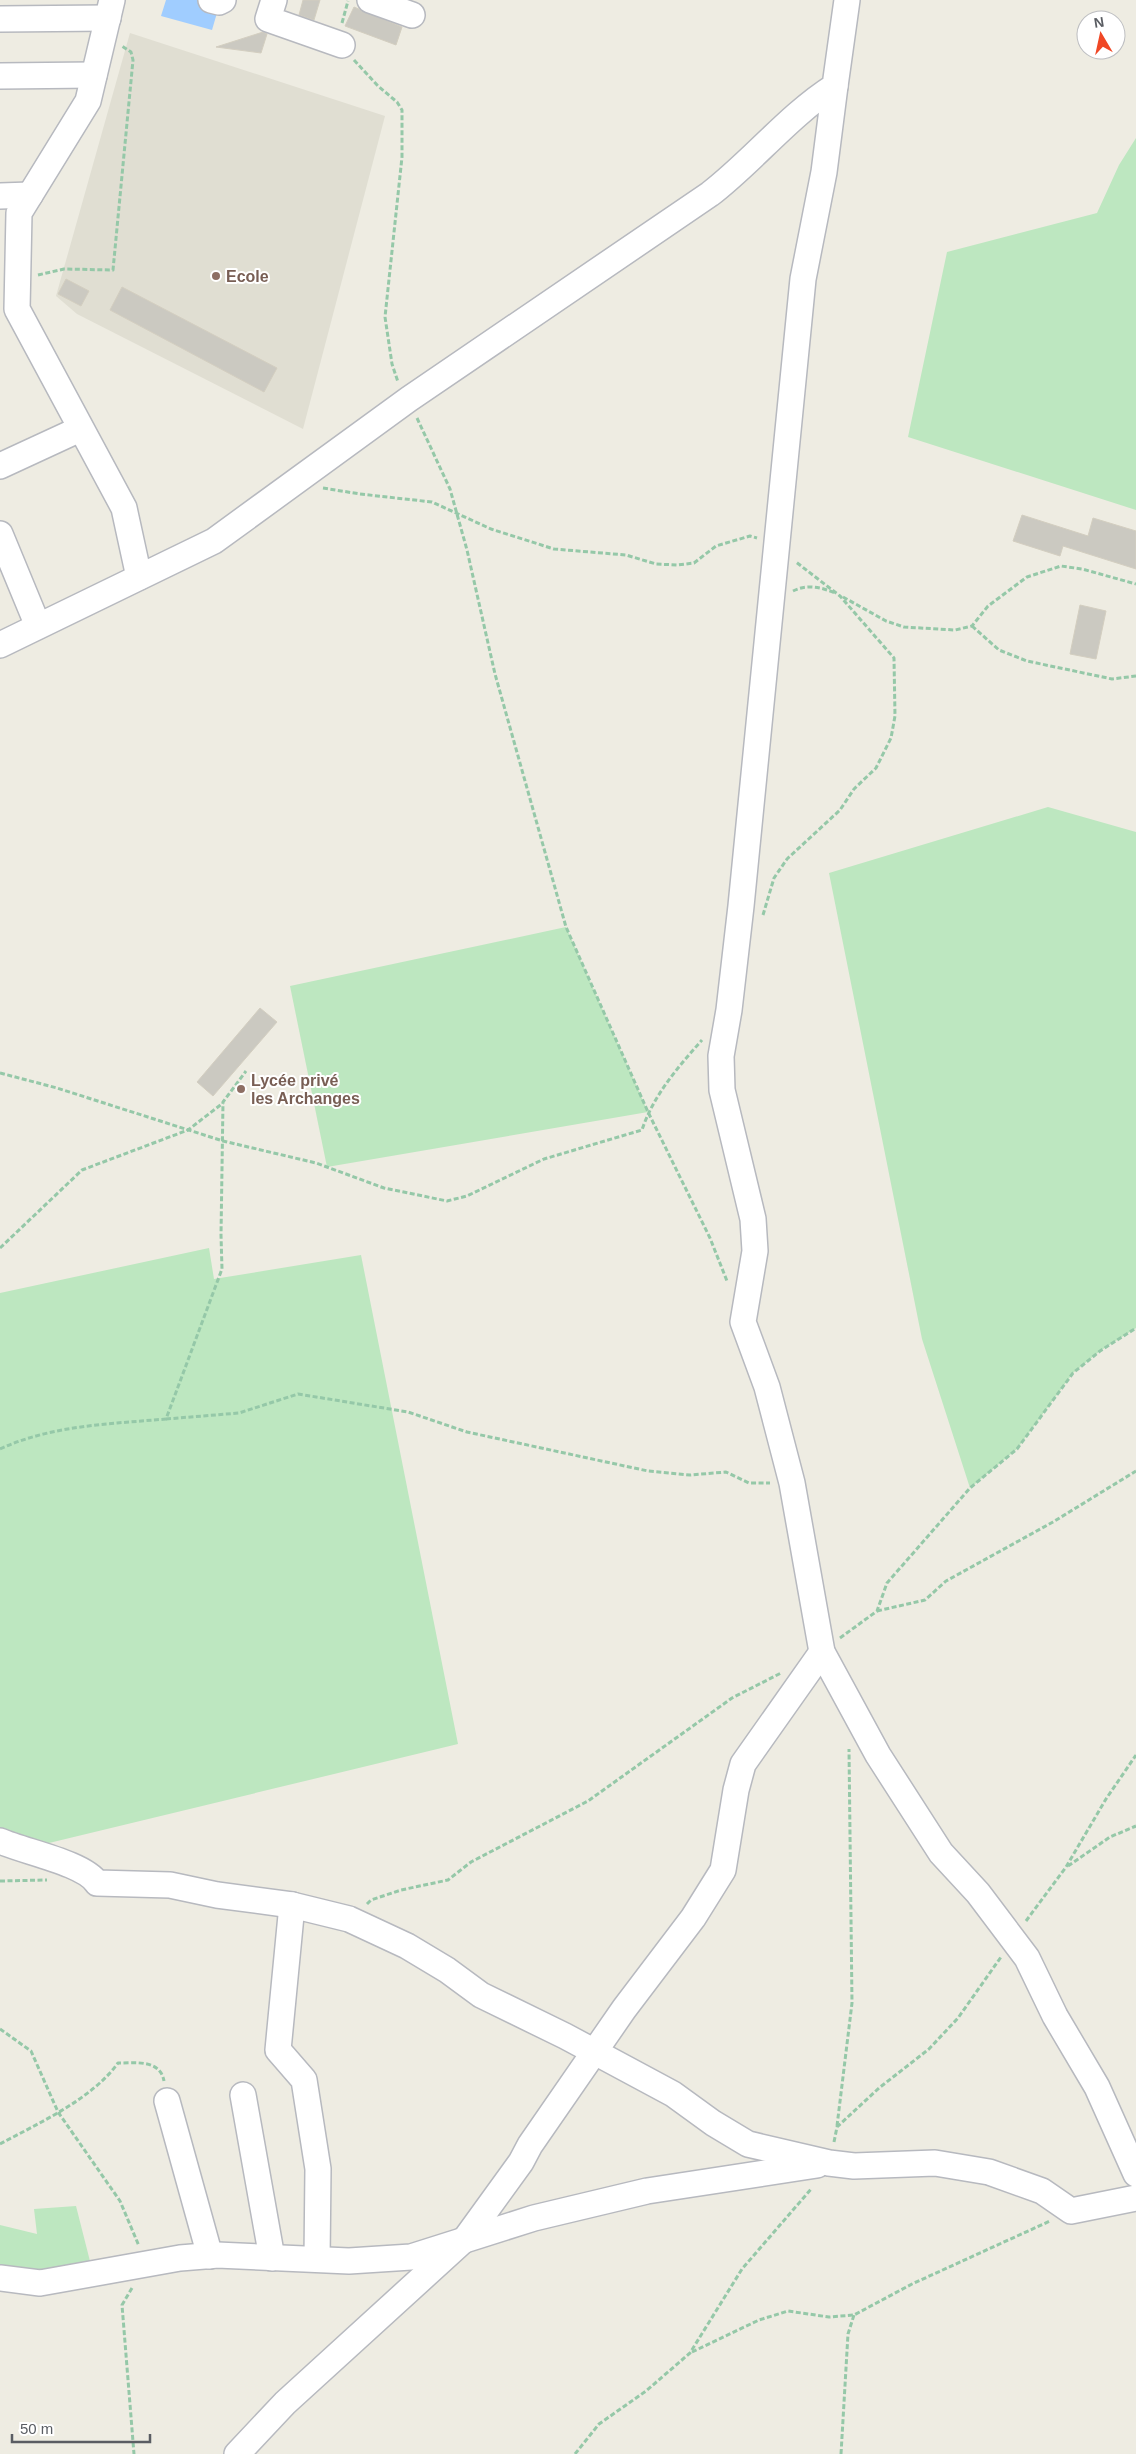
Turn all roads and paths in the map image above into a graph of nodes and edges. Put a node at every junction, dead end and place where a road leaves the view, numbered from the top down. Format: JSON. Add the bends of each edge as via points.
{"nodes":[{"id":1,"x":211,"y":0,"type":"edge"},
{"id":2,"x":223,"y":0,"type":"edge"},
{"id":3,"x":274,"y":0,"type":"edge"},
{"id":4,"x":847,"y":0,"type":"edge"},
{"id":5,"x":366,"y":2,"type":"edge"},
{"id":6,"x":406,"y":9,"type":"edge"},
{"id":7,"x":0,"y":19,"type":"edge"},
{"id":8,"x":107,"y":20,"type":"edge"},
{"id":9,"x":342,"y":45,"type":"junction"},
{"id":10,"x":94,"y":75,"type":"junction"},
{"id":11,"x":0,"y":76,"type":"edge"},
{"id":12,"x":835,"y":86,"type":"junction"},
{"id":13,"x":30,"y":195,"type":"junction"},
{"id":14,"x":0,"y":196,"type":"edge"},
{"id":15,"x":11,"y":293,"type":"edge"},
{"id":16,"x":409,"y":399,"type":"junction"},
{"id":17,"x":80,"y":429,"type":"junction"},
{"id":18,"x":0,"y":466,"type":"edge"},
{"id":19,"x":295,"y":482,"type":"junction"},
{"id":20,"x":458,"y":515,"type":"junction"},
{"id":21,"x":0,"y":534,"type":"edge"},
{"id":22,"x":775,"y":545,"type":"junction"},
{"id":23,"x":7,"y":574,"type":"edge"},
{"id":24,"x":139,"y":577,"type":"junction"},
{"id":25,"x":1136,"y":584,"type":"edge"},
{"id":26,"x":840,"y":596,"type":"junction"},
{"id":27,"x":769,"y":610,"type":"junction"},
{"id":28,"x":38,"y":626,"type":"junction"},
{"id":29,"x":972,"y":626,"type":"junction"},
{"id":30,"x":0,"y":645,"type":"edge"},
{"id":31,"x":1136,"y":676,"type":"edge"},
{"id":32,"x":761,"y":923,"type":"dead end"},
{"id":33,"x":705,"y":1037,"type":"dead end"},
{"id":34,"x":246,"y":1071,"type":"dead end"},
{"id":35,"x":0,"y":1073,"type":"edge"},
{"id":36,"x":224,"y":1102,"type":"junction"},
{"id":37,"x":648,"y":1112,"type":"junction"},
{"id":38,"x":188,"y":1130,"type":"junction"},
{"id":39,"x":223,"y":1141,"type":"junction"},
{"id":40,"x":0,"y":1248,"type":"edge"},
{"id":41,"x":730,"y":1288,"type":"dead end"},
{"id":42,"x":1136,"y":1328,"type":"edge"},
{"id":43,"x":166,"y":1419,"type":"junction"},
{"id":44,"x":0,"y":1449,"type":"edge"},
{"id":45,"x":1136,"y":1471,"type":"edge"},
{"id":46,"x":792,"y":1483,"type":"junction"},
{"id":47,"x":877,"y":1611,"type":"junction"},
{"id":48,"x":822,"y":1652,"type":"junction"},
{"id":49,"x":789,"y":1668,"type":"dead end"},
{"id":50,"x":849,"y":1745,"type":"dead end"},
{"id":51,"x":1136,"y":1755,"type":"edge"},
{"id":52,"x":1136,"y":1826,"type":"edge"},
{"id":53,"x":0,"y":1842,"type":"edge"},
{"id":54,"x":1066,"y":1867,"type":"junction"},
{"id":55,"x":292,"y":1906,"type":"junction"},
{"id":56,"x":349,"y":1919,"type":"junction"},
{"id":57,"x":1014,"y":1938,"type":"junction"},
{"id":58,"x":0,"y":2029,"type":"edge"},
{"id":59,"x":594,"y":2051,"type":"junction"},
{"id":60,"x":243,"y":2095,"type":"dead end"},
{"id":61,"x":167,"y":2101,"type":"joint"},
{"id":62,"x":58,"y":2112,"type":"junction"},
{"id":63,"x":836,"y":2127,"type":"junction"},
{"id":64,"x":0,"y":2144,"type":"edge"},
{"id":65,"x":829,"y":2164,"type":"junction"},
{"id":66,"x":1136,"y":2174,"type":"edge"},
{"id":67,"x":1136,"y":2198,"type":"edge"},
{"id":68,"x":1071,"y":2211,"type":"junction"},
{"id":69,"x":466,"y":2238,"type":"junction"},
{"id":70,"x":210,"y":2256,"type":"junction"},
{"id":71,"x":272,"y":2258,"type":"junction"},
{"id":72,"x":317,"y":2259,"type":"junction"},
{"id":73,"x":148,"y":2264,"type":"junction"},
{"id":74,"x":0,"y":2278,"type":"edge"},
{"id":75,"x":854,"y":2315,"type":"junction"},
{"id":76,"x":690,"y":2353,"type":"junction"},
{"id":77,"x":134,"y":2454,"type":"edge"},
{"id":78,"x":237,"y":2454,"type":"edge"},
{"id":79,"x":575,"y":2454,"type":"edge"},
{"id":80,"x":842,"y":2454,"type":"edge"}],
"edges":[{"from":1,"to":2,"type":"street"},
{"from":3,"to":9,"type":"street","via":[[268,19]]},
{"from":4,"to":12,"type":"street"},
{"from":5,"to":6,"type":"street"},
{"from":5,"to":9,"type":"path","via":[[340,31]]},
{"from":7,"to":8,"type":"street"},
{"from":8,"to":10,"type":"street"},
{"from":8,"to":15,"type":"path","via":[[131,52],[133,60],[113,270],[64,269]]},
{"from":9,"to":16,"type":"path","via":[[402,110],[402,157],[385,317],[392,364],[400,389]]},
{"from":10,"to":11,"type":"street"},
{"from":10,"to":13,"type":"street","via":[[88,101]]},
{"from":12,"to":16,"type":"street","via":[[710,194]]},
{"from":12,"to":22,"type":"street","via":[[824,172],[803,279]]},
{"from":13,"to":14,"type":"street"},
{"from":13,"to":15,"type":"street","via":[[19,213]]},
{"from":15,"to":17,"type":"street"},
{"from":16,"to":19,"type":"street"},
{"from":16,"to":20,"type":"path","via":[[450,489]]},
{"from":17,"to":18,"type":"street"},
{"from":17,"to":24,"type":"street","via":[[124,508]]},
{"from":19,"to":20,"type":"path","via":[[432,502]]},
{"from":19,"to":24,"type":"street","via":[[214,541]]},
{"from":20,"to":22,"type":"path","via":[[554,549],[626,554],[656,564],[694,563],[716,546],[750,536]]},
{"from":20,"to":37,"type":"path","via":[[495,674],[566,927]]},
{"from":21,"to":23,"type":"street"},
{"from":22,"to":26,"type":"path"},
{"from":22,"to":27,"type":"street"},
{"from":23,"to":28,"type":"street"},
{"from":24,"to":28,"type":"street"},
{"from":25,"to":29,"type":"path","via":[[1082,568],[1061,566],[1027,577],[988,606]]},
{"from":26,"to":27,"type":"path","via":[[822,587],[802,587]]},
{"from":26,"to":29,"type":"path","via":[[904,627],[955,630]]},
{"from":26,"to":32,"type":"path","via":[[894,658],[895,716],[891,738],[876,768],[854,789],[840,810],[787,859],[774,878]]},
{"from":27,"to":46,"type":"street","via":[[741,906],[721,1056],[722,1090],[753,1219],[755,1252],[743,1322],[766,1388]]},
{"from":28,"to":30,"type":"street"},
{"from":29,"to":31,"type":"path","via":[[999,650],[1028,661],[1112,679]]},
{"from":33,"to":37,"type":"path","via":[[681,1064]]},
{"from":34,"to":36,"type":"path"},
{"from":35,"to":38,"type":"path"},
{"from":36,"to":38,"type":"path"},
{"from":36,"to":39,"type":"path"},
{"from":37,"to":39,"type":"path","via":[[642,1130],[544,1160],[467,1196],[447,1201],[384,1188],[316,1163]]},
{"from":37,"to":41,"type":"path","via":[[710,1238]]},
{"from":38,"to":39,"type":"path"},
{"from":38,"to":40,"type":"path","via":[[82,1170]]},
{"from":39,"to":43,"type":"path","via":[[222,1269]]},
{"from":42,"to":47,"type":"path","via":[[1073,1373],[1017,1449],[970,1488],[887,1584]]},
{"from":43,"to":44,"type":"path","via":[[80,1426],[20,1440]]},
{"from":43,"to":46,"type":"path","via":[[239,1413],[298,1394],[408,1412],[467,1432],[648,1471],[690,1475],[726,1472],[749,1483]]},
{"from":45,"to":47,"type":"path","via":[[1053,1522],[946,1581],[925,1600]]},
{"from":46,"to":48,"type":"street"},
{"from":47,"to":48,"type":"path"},
{"from":48,"to":57,"type":"street","via":[[878,1755],[940,1853]]},
{"from":48,"to":59,"type":"street","via":[[743,1764],[723,1870],[693,1918]]},
{"from":49,"to":56,"type":"path","via":[[732,1698],[588,1801],[471,1862],[448,1880],[371,1900]]},
{"from":50,"to":63,"type":"path","via":[[852,2003]]},
{"from":51,"to":54,"type":"path"},
{"from":52,"to":54,"type":"path","via":[[1110,1837]]},
{"from":53,"to":55,"type":"street","via":[[75,1867],[92,1876],[97,1883],[170,1885]]},
{"from":54,"to":57,"type":"path"},
{"from":55,"to":56,"type":"street"},
{"from":55,"to":72,"type":"street","via":[[278,2050],[304,2080],[318,2169]]},
{"from":56,"to":59,"type":"street","via":[[407,1946],[447,1970],[481,1996]]},
{"from":57,"to":63,"type":"path","via":[[958,2018],[929,2049]]},
{"from":57,"to":66,"type":"street","via":[[1097,2087]]},
{"from":58,"to":62,"type":"path","via":[[31,2051]]},
{"from":59,"to":65,"type":"street","via":[[674,2094],[748,2144]]},
{"from":59,"to":69,"type":"street","via":[[500,2193]]},
{"from":60,"to":71,"type":"street"},
{"from":61,"to":62,"type":"path","via":[[163,2074],[151,2064],[118,2063],[108,2076]]},
{"from":61,"to":70,"type":"street"},
{"from":62,"to":64,"type":"path"},
{"from":62,"to":73,"type":"path","via":[[120,2201]]},
{"from":63,"to":65,"type":"path"},
{"from":65,"to":68,"type":"street","via":[[935,2164],[976,2170],[1042,2191]]},
{"from":65,"to":69,"type":"street","via":[[647,2191]]},
{"from":65,"to":76,"type":"path","via":[[742,2269]]},
{"from":67,"to":68,"type":"street"},
{"from":68,"to":75,"type":"path","via":[[912,2284]]},
{"from":69,"to":72,"type":"street","via":[[411,2258]]},
{"from":69,"to":78,"type":"street","via":[[285,2403]]},
{"from":70,"to":71,"type":"street"},
{"from":70,"to":73,"type":"street"},
{"from":71,"to":72,"type":"street"},
{"from":73,"to":74,"type":"street","via":[[40,2283]]},
{"from":73,"to":77,"type":"path","via":[[122,2305]]},
{"from":75,"to":76,"type":"path","via":[[829,2316],[788,2311],[760,2320]]},
{"from":75,"to":80,"type":"path","via":[[848,2334]]},
{"from":76,"to":79,"type":"path","via":[[660,2380],[599,2424]]}]}
